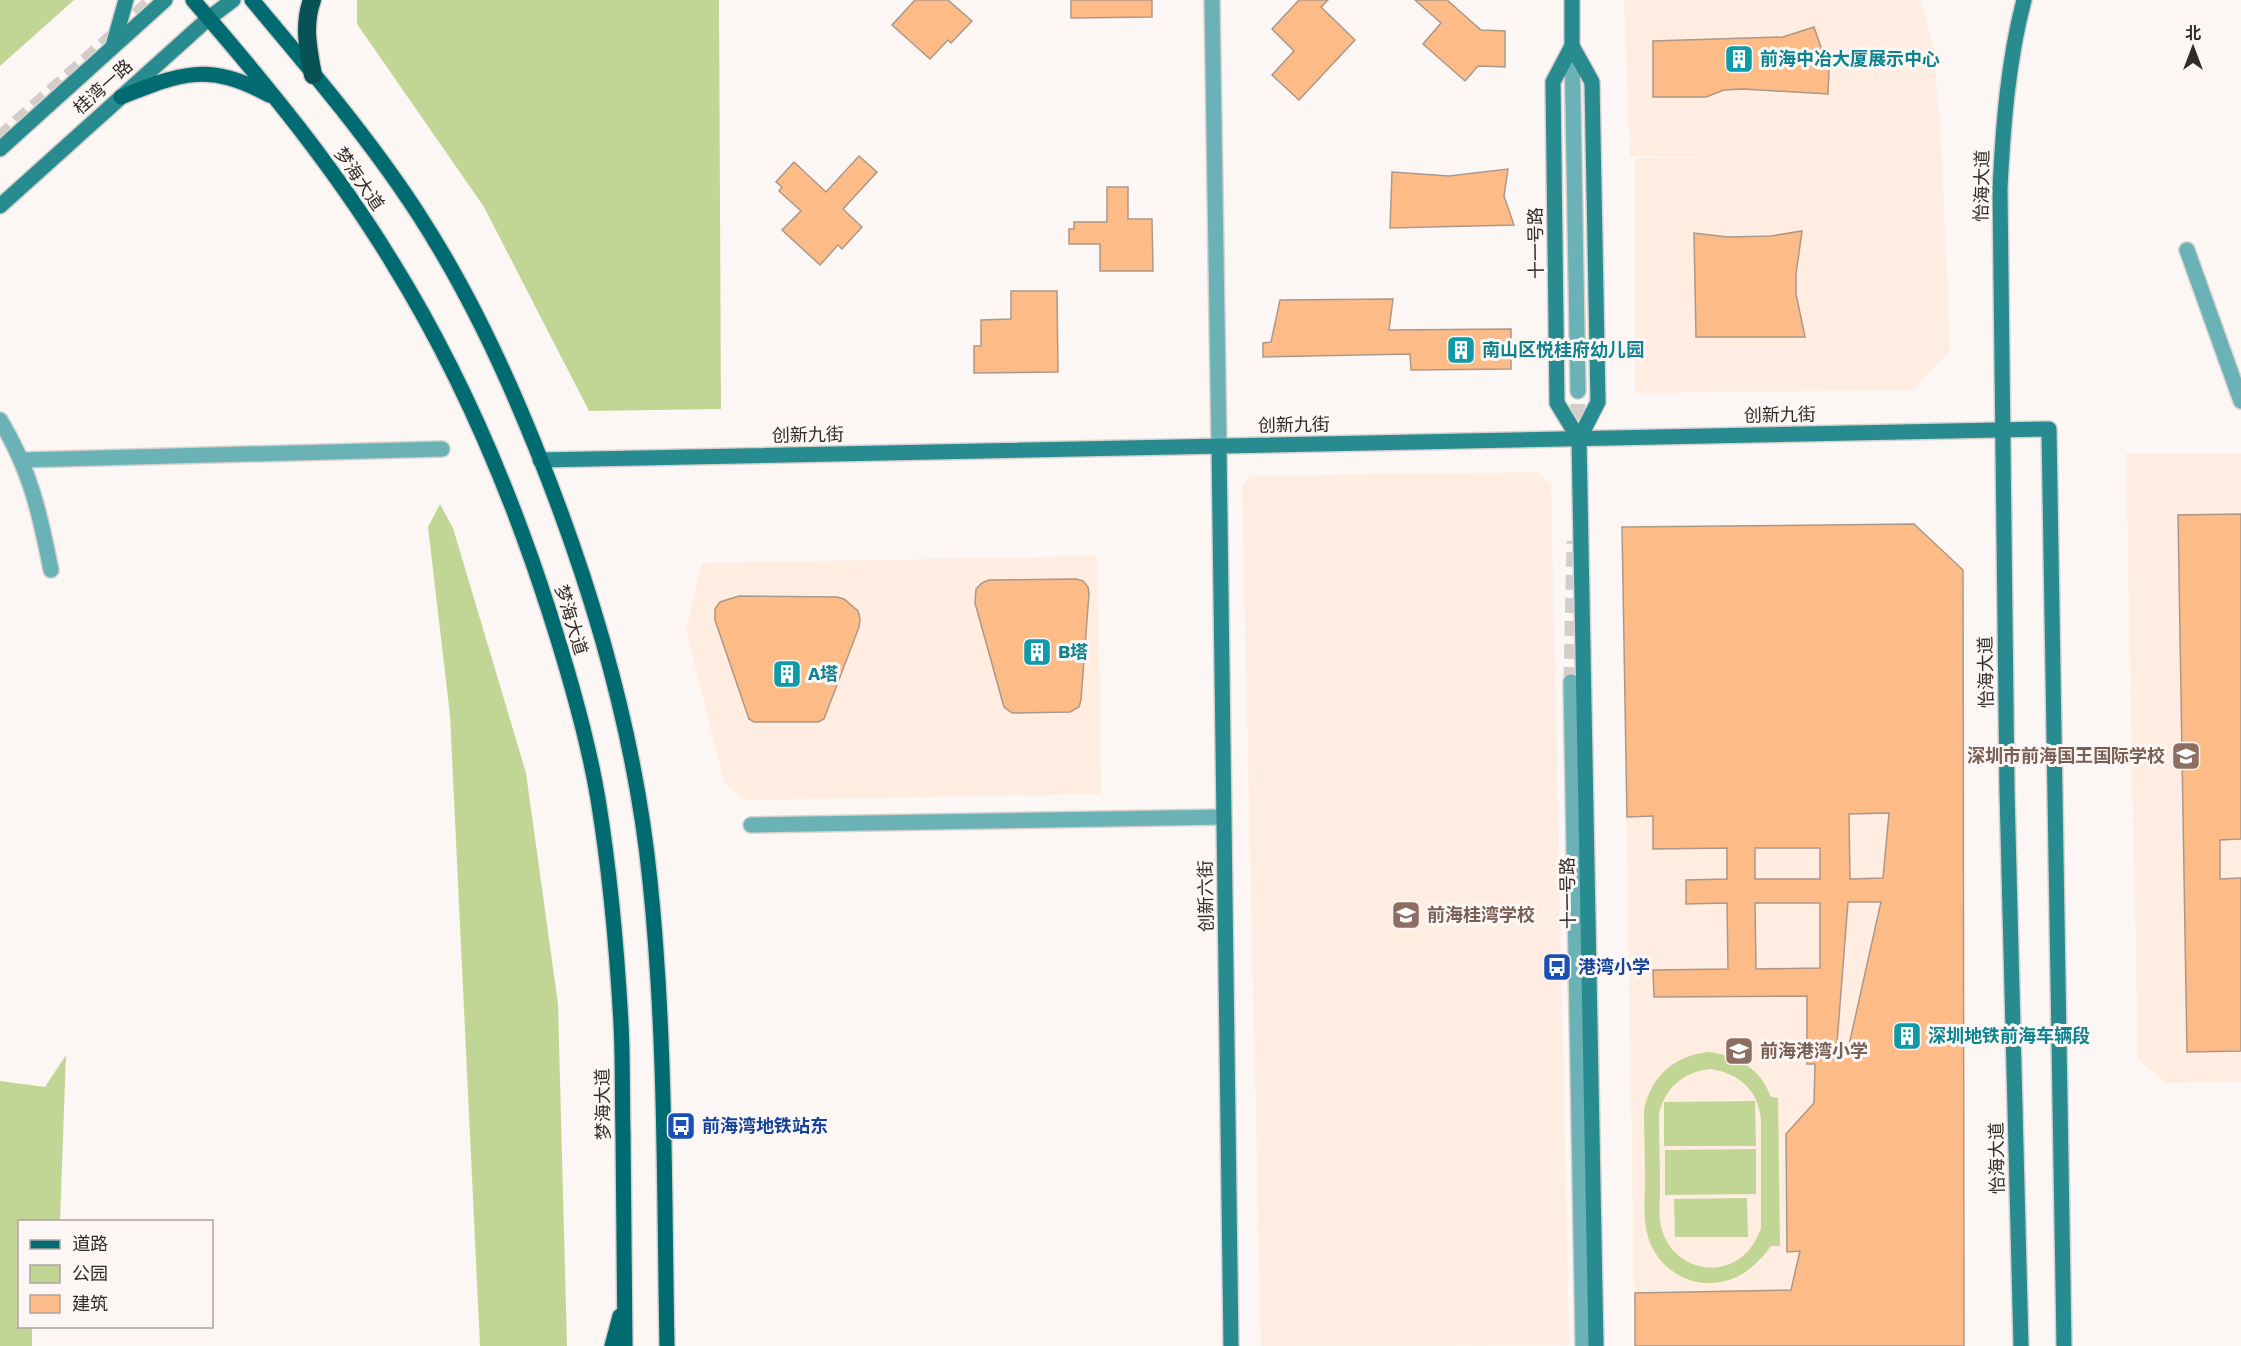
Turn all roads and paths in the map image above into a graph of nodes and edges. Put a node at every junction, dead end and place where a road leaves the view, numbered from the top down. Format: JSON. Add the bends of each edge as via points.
{"nodes":[{"id":1,"x":126,"y":0,"type":"edge"},
{"id":2,"x":165,"y":0,"type":"edge"},
{"id":3,"x":193,"y":0,"type":"edge"},
{"id":4,"x":233,"y":0,"type":"edge"},
{"id":5,"x":252,"y":0,"type":"edge"},
{"id":6,"x":312,"y":0,"type":"edge"},
{"id":7,"x":1212,"y":0,"type":"edge"},
{"id":8,"x":1572,"y":0,"type":"edge"},
{"id":9,"x":2024,"y":0,"type":"edge"},
{"id":10,"x":209,"y":18,"type":"junction"},
{"id":11,"x":1572,"y":46,"type":"junction"},
{"id":12,"x":112,"y":48,"type":"junction"},
{"id":13,"x":314,"y":75,"type":"junction"},
{"id":14,"x":121,"y":97,"type":"junction"},
{"id":15,"x":276,"y":99,"type":"junction"},
{"id":16,"x":0,"y":149,"type":"edge"},
{"id":17,"x":0,"y":206,"type":"edge"},
{"id":18,"x":2187,"y":250,"type":"dead end"},
{"id":19,"x":1578,"y":391,"type":"tunnel mouth"},
{"id":20,"x":2241,"y":401,"type":"edge"},
{"id":21,"x":0,"y":420,"type":"edge"},
{"id":22,"x":2002,"y":430,"type":"junction"},
{"id":23,"x":1579,"y":439,"type":"junction"},
{"id":24,"x":1219,"y":446,"type":"junction"},
{"id":25,"x":442,"y":449,"type":"dead end"},
{"id":26,"x":22,"y":460,"type":"junction"},
{"id":27,"x":540,"y":460,"type":"junction"},
{"id":28,"x":51,"y":570,"type":"dead end"},
{"id":29,"x":1571,"y":682,"type":"tunnel mouth"},
{"id":30,"x":1224,"y":817,"type":"junction"},
{"id":31,"x":751,"y":825,"type":"dead end"},
{"id":32,"x":625,"y":1299,"type":"junction"},
{"id":33,"x":612,"y":1346,"type":"edge"},
{"id":34,"x":625,"y":1346,"type":"edge"},
{"id":35,"x":667,"y":1346,"type":"edge"},
{"id":36,"x":1231,"y":1346,"type":"edge"},
{"id":37,"x":1583,"y":1346,"type":"edge"},
{"id":38,"x":1596,"y":1346,"type":"edge"},
{"id":39,"x":2021,"y":1346,"type":"edge"},
{"id":40,"x":2064,"y":1346,"type":"edge"}],
"edges":[{"from":1,"to":12,"type":"street"},
{"from":2,"to":12,"type":"street","name":"桂湾一路"},
{"from":3,"to":10,"type":"main road","name":"梦海大道"},
{"from":4,"to":10,"type":"street","name":"桂湾一路"},
{"from":5,"to":13,"type":"main road","name":"梦海大道"},
{"from":6,"to":13,"type":"highway","via":[[307,41]]},
{"from":7,"to":24,"type":"street"},
{"from":8,"to":11,"type":"street","name":"十一号路"},
{"from":9,"to":22,"type":"street","name":"怡海大道","via":[[2002,144]]},
{"from":10,"to":14,"type":"street","name":"桂湾一路"},
{"from":10,"to":15,"type":"main road","name":"梦海大道"},
{"from":11,"to":19,"type":"street"},
{"from":11,"to":23,"type":"street","name":"十一号路","via":[[1592,82],[1598,402]]},
{"from":11,"to":23,"type":"street","name":"十一号路","via":[[1553,82],[1557,403]]},
{"from":12,"to":16,"type":"street","name":"桂湾一路"},
{"from":13,"to":27,"type":"main road","name":"梦海大道","via":[[370,143],[473,306],[509,381]]},
{"from":14,"to":15,"type":"main road","via":[[165,79],[202,74],[235,79]]},
{"from":14,"to":17,"type":"street","name":"桂湾一路"},
{"from":15,"to":32,"type":"main road","name":"梦海大道","via":[[332,172],[392,261],[448,362],[495,461],[562,653],[597,795],[616,944],[622,1028]]},
{"from":18,"to":20,"type":"street"},
{"from":21,"to":26,"type":"street"},
{"from":22,"to":23,"type":"street","name":"创新九街"},
{"from":22,"to":39,"type":"street","name":"怡海大道"},
{"from":22,"to":40,"type":"street","name":"创新九街","via":[[2049,429]]},
{"from":23,"to":24,"type":"street","name":"创新九街"},
{"from":23,"to":38,"type":"street","name":"十一号路"},
{"from":24,"to":27,"type":"street","name":"创新九街"},
{"from":24,"to":30,"type":"street","name":"创新六街"},
{"from":25,"to":26,"type":"street"},
{"from":26,"to":28,"type":"street","via":[[39,512]]},
{"from":27,"to":35,"type":"main road","name":"梦海大道","via":[[569,531],[599,627],[624,722],[640,805],[656,950]]},
{"from":29,"to":37,"type":"street"},
{"from":30,"to":31,"type":"street"},
{"from":30,"to":36,"type":"street","name":"创新六街"},
{"from":32,"to":33,"type":"main road"},
{"from":32,"to":34,"type":"main road","name":"梦海大道"}]}
